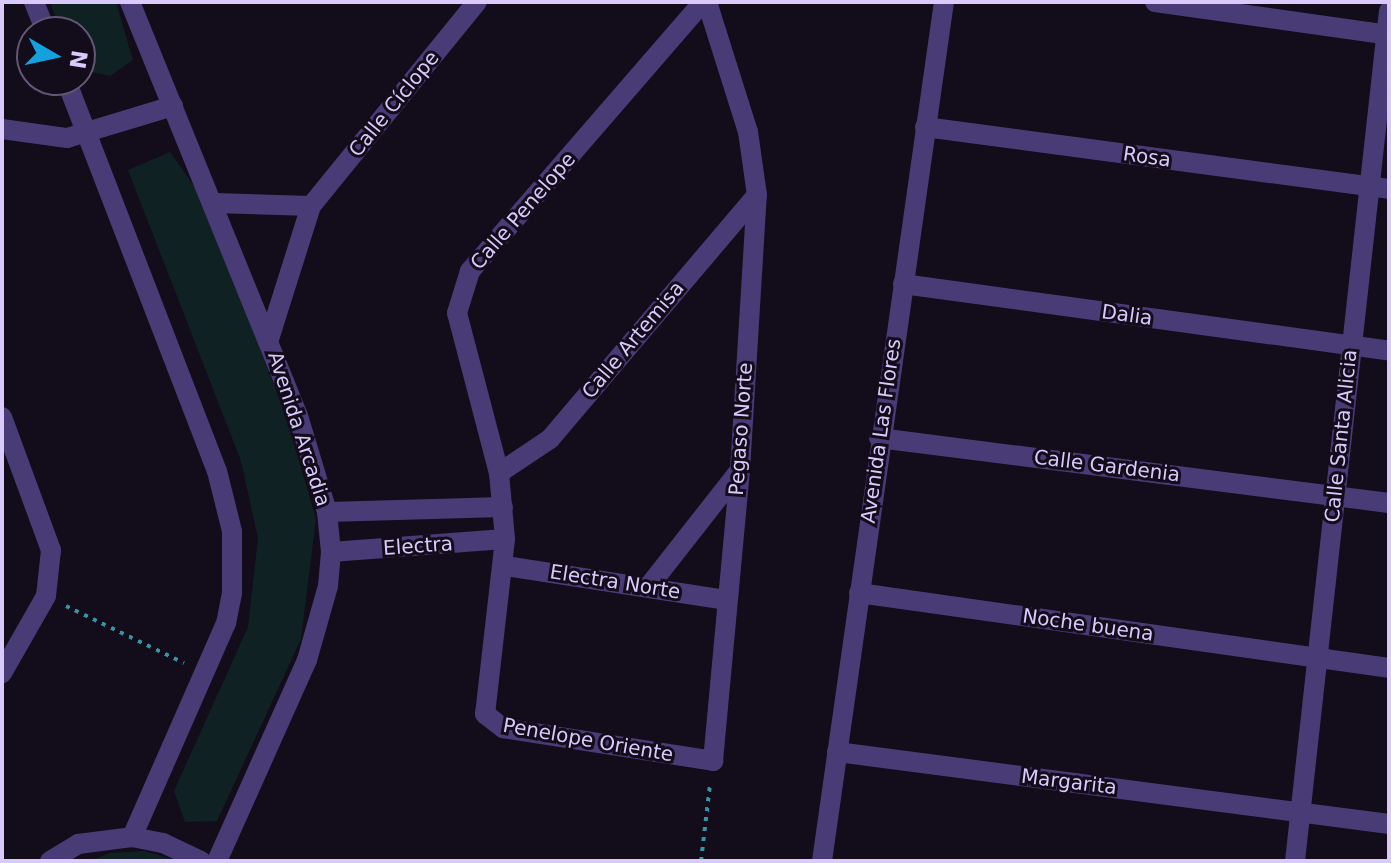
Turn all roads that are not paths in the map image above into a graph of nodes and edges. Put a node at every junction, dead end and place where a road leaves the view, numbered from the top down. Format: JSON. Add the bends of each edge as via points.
{"nodes":[{"id":1,"x":130,"y":2,"type":"edge"},
{"id":2,"x":477,"y":2,"type":"edge"},
{"id":3,"x":705,"y":2,"type":"edge"},
{"id":4,"x":944,"y":2,"type":"edge"},
{"id":5,"x":1155,"y":2,"type":"edge"},
{"id":6,"x":1389,"y":11,"type":"edge"},
{"id":7,"x":1388,"y":35,"type":"edge"},
{"id":8,"x":73,"y":96,"type":"edge"},
{"id":9,"x":173,"y":106,"type":"junction"},
{"id":10,"x":925,"y":127,"type":"junction"},
{"id":11,"x":2,"y":129,"type":"edge"},
{"id":12,"x":89,"y":135,"type":"junction"},
{"id":13,"x":1379,"y":188,"type":"edge"},
{"id":14,"x":757,"y":195,"type":"junction"},
{"id":15,"x":214,"y":203,"type":"junction"},
{"id":16,"x":311,"y":206,"type":"junction"},
{"id":17,"x":903,"y":284,"type":"junction"},
{"id":18,"x":269,"y":339,"type":"junction"},
{"id":19,"x":1351,"y":346,"type":"junction"},
{"id":20,"x":1389,"y":351,"type":"edge"},
{"id":21,"x":2,"y":417,"type":"edge"},
{"id":22,"x":879,"y":438,"type":"junction"},
{"id":23,"x":740,"y":470,"type":"junction"},
{"id":24,"x":499,"y":473,"type":"junction"},
{"id":25,"x":1335,"y":495,"type":"junction"},
{"id":26,"x":1389,"y":503,"type":"edge"},
{"id":27,"x":503,"y":507,"type":"junction"},
{"id":28,"x":327,"y":512,"type":"junction"},
{"id":29,"x":505,"y":539,"type":"junction"},
{"id":30,"x":331,"y":552,"type":"junction"},
{"id":31,"x":506,"y":566,"type":"junction"},
{"id":32,"x":649,"y":586,"type":"junction"},
{"id":33,"x":859,"y":593,"type":"junction"},
{"id":34,"x":725,"y":600,"type":"junction"},
{"id":35,"x":1317,"y":658,"type":"junction"},
{"id":36,"x":1389,"y":668,"type":"edge"},
{"id":37,"x":2,"y":673,"type":"edge"},
{"id":38,"x":837,"y":752,"type":"junction"},
{"id":39,"x":713,"y":761,"type":"joint"},
{"id":40,"x":1300,"y":812,"type":"junction"},
{"id":41,"x":1389,"y":824,"type":"edge"},
{"id":42,"x":132,"y":837,"type":"junction"},
{"id":43,"x":50,"y":861,"type":"edge"},
{"id":44,"x":201,"y":861,"type":"edge"},
{"id":45,"x":217,"y":861,"type":"edge"},
{"id":46,"x":822,"y":861,"type":"edge"},
{"id":47,"x":1295,"y":861,"type":"edge"}],
"edges":[{"from":1,"to":9,"type":"street","name":"Avenida Arcadia"},
{"from":2,"to":16,"type":"street","name":"Calle Cíclope"},
{"from":3,"to":14,"type":"street","name":"Pegaso Norte","via":[[748,132]]},
{"from":3,"to":24,"type":"street","name":"Calle Penelope","via":[[463,283],[457,300],[461,333]]},
{"from":4,"to":10,"type":"street","name":"Avenida Las Flores"},
{"from":5,"to":7,"type":"street"},
{"from":6,"to":7,"type":"street","name":"Calle Santa Alicia"},
{"from":7,"to":13,"type":"street","name":"Calle Santa Alicia"},
{"from":8,"to":12,"type":"street"},
{"from":9,"to":12,"type":"street"},
{"from":9,"to":15,"type":"street","name":"Avenida Arcadia"},
{"from":10,"to":13,"type":"street","name":"Rosa"},
{"from":10,"to":17,"type":"street","name":"Avenida Las Flores"},
{"from":11,"to":12,"type":"street","via":[[46,138]]},
{"from":12,"to":42,"type":"street","via":[[225,495],[232,531],[232,593],[205,673]]},
{"from":13,"to":19,"type":"street","name":"Calle Santa Alicia"},
{"from":14,"to":23,"type":"street","name":"Pegaso Norte"},
{"from":14,"to":24,"type":"street","name":"Calle Artemisa","via":[[550,439]]},
{"from":15,"to":16,"type":"street"},
{"from":15,"to":18,"type":"street","name":"Avenida Arcadia"},
{"from":16,"to":18,"type":"street"},
{"from":17,"to":19,"type":"street","name":"Dalia"},
{"from":17,"to":22,"type":"street","name":"Avenida Las Flores"},
{"from":18,"to":28,"type":"street","name":"Avenida Arcadia"},
{"from":19,"to":20,"type":"street","name":"Dalia"},
{"from":19,"to":25,"type":"street","name":"Calle Santa Alicia"},
{"from":21,"to":37,"type":"street","via":[[49,536],[46,596]]},
{"from":22,"to":25,"type":"street","name":"Calle Gardenia"},
{"from":22,"to":33,"type":"street","name":"Avenida Las Flores"},
{"from":23,"to":32,"type":"street"},
{"from":23,"to":34,"type":"street","name":"Pegaso Norte"},
{"from":24,"to":27,"type":"street","name":"Calle Penelope"},
{"from":25,"to":26,"type":"street","name":"Calle Gardenia"},
{"from":25,"to":35,"type":"street","name":"Calle Santa Alicia"},
{"from":27,"to":28,"type":"street"},
{"from":27,"to":29,"type":"street","name":"Penelope Oriente"},
{"from":28,"to":30,"type":"street","name":"Avenida Arcadia"},
{"from":29,"to":30,"type":"street","name":"Electra"},
{"from":29,"to":31,"type":"street","name":"Penelope Oriente"},
{"from":30,"to":45,"type":"street","name":"Avenida Arcadia","via":[[328,586],[307,660]]},
{"from":31,"to":32,"type":"street","name":"Electra Norte"},
{"from":31,"to":39,"type":"street","name":"Penelope Oriente","via":[[487,664],[483,706],[491,722]]},
{"from":32,"to":34,"type":"street","name":"Electra Norte"},
{"from":33,"to":35,"type":"street","name":"Noche buena"},
{"from":33,"to":38,"type":"street","name":"Avenida Las Flores"},
{"from":34,"to":39,"type":"street","name":"Pegaso Norte"},
{"from":35,"to":36,"type":"street","name":"Noche buena"},
{"from":35,"to":40,"type":"street","name":"Calle Santa Alicia"},
{"from":38,"to":40,"type":"street","name":"Margarita"},
{"from":38,"to":46,"type":"street","name":"Avenida Las Flores"},
{"from":40,"to":41,"type":"street","name":"Margarita"},
{"from":40,"to":47,"type":"street","name":"Calle Santa Alicia"},
{"from":42,"to":43,"type":"street","via":[[78,844]]},
{"from":42,"to":44,"type":"street","via":[[163,843]]}]}
